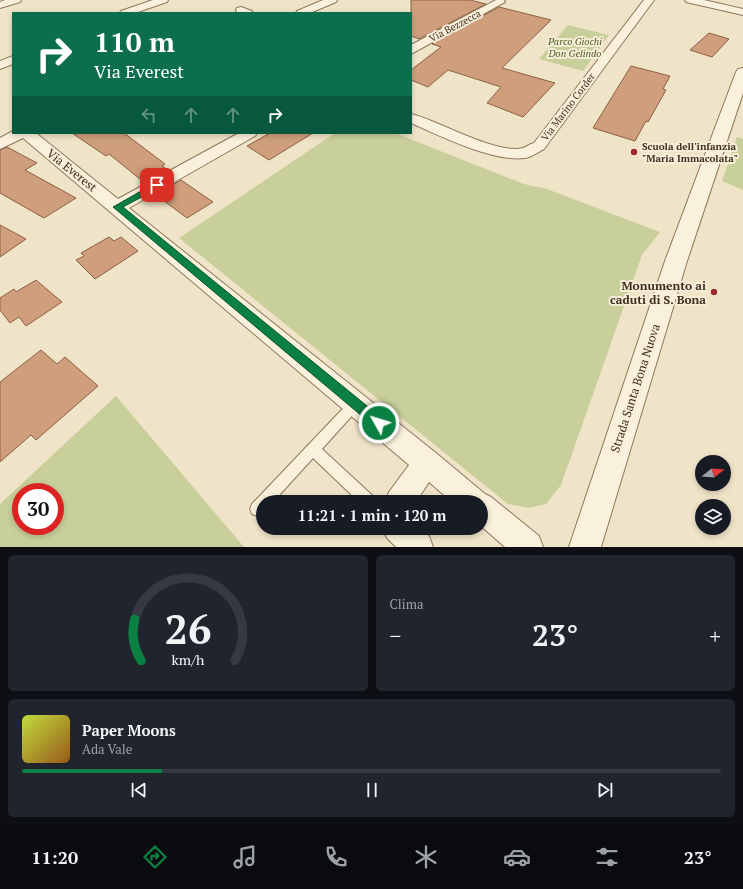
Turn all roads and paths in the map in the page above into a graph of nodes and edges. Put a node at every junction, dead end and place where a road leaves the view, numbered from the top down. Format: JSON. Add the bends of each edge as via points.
{"nodes":[{"id":1,"x":16,"y":0,"type":"edge"},
{"id":2,"x":163,"y":0,"type":"edge"},
{"id":3,"x":168,"y":0,"type":"edge"},
{"id":4,"x":332,"y":0,"type":"edge"},
{"id":5,"x":649,"y":0,"type":"edge"},
{"id":6,"x":690,"y":0,"type":"edge"},
{"id":7,"x":500,"y":2,"type":"dead end"},
{"id":8,"x":713,"y":2,"type":"edge"},
{"id":9,"x":0,"y":5,"type":"edge"},
{"id":10,"x":128,"y":12,"type":"edge"},
{"id":11,"x":152,"y":12,"type":"edge"},
{"id":12,"x":303,"y":12,"type":"edge"},
{"id":13,"x":743,"y":12,"type":"edge"},
{"id":14,"x":412,"y":49,"type":"edge"},
{"id":15,"x":742,"y":76,"type":"edge"},
{"id":16,"x":412,"y":118,"type":"edge"},
{"id":17,"x":19,"y":134,"type":"edge"},
{"id":18,"x":28,"y":134,"type":"edge"},
{"id":19,"x":248,"y":134,"type":"edge"},
{"id":20,"x":0,"y":144,"type":"edge"},
{"id":21,"x":117,"y":207,"type":"junction"},
{"id":22,"x":355,"y":404,"type":"junction"},
{"id":23,"x":313,"y":449,"type":"junction"},
{"id":24,"x":427,"y":462,"type":"junction"},
{"id":25,"x":270,"y":495,"type":"edge"},
{"id":26,"x":362,"y":495,"type":"edge"},
{"id":27,"x":404,"y":495,"type":"edge"},
{"id":28,"x":466,"y":495,"type":"edge"},
{"id":29,"x":488,"y":514,"type":"edge"},
{"id":30,"x":405,"y":535,"type":"edge"},
{"id":31,"x":418,"y":547,"type":"edge"},
{"id":32,"x":528,"y":547,"type":"edge"},
{"id":33,"x":584,"y":547,"type":"edge"}],
"edges":[{"from":1,"to":9,"type":"street"},
{"from":2,"to":10,"type":"street"},
{"from":3,"to":11,"type":"street","via":[[171,4]]},
{"from":4,"to":12,"type":"street"},
{"from":5,"to":16,"type":"street","name":"Via Marino Corder","via":[[538,146],[526,153],[513,153],[476,144]]},
{"from":6,"to":8,"type":"street"},
{"from":7,"to":14,"type":"street","name":"Via Bezzecca"},
{"from":8,"to":13,"type":"street"},
{"from":15,"to":33,"type":"street","name":"Strada Santa Bona Nuova","via":[[676,261]]},
{"from":17,"to":20,"type":"street"},
{"from":18,"to":21,"type":"street","name":"Via Everest"},
{"from":19,"to":21,"type":"street"},
{"from":21,"to":22,"type":"street","name":"Via Everest"},
{"from":22,"to":23,"type":"lane"},
{"from":22,"to":24,"type":"street","name":"Via Everest"},
{"from":23,"to":25,"type":"lane"},
{"from":23,"to":26,"type":"lane"},
{"from":24,"to":27,"type":"street"},
{"from":24,"to":28,"type":"street","name":"Via Everest"},
{"from":29,"to":32,"type":"street"},
{"from":30,"to":31,"type":"street"}]}
